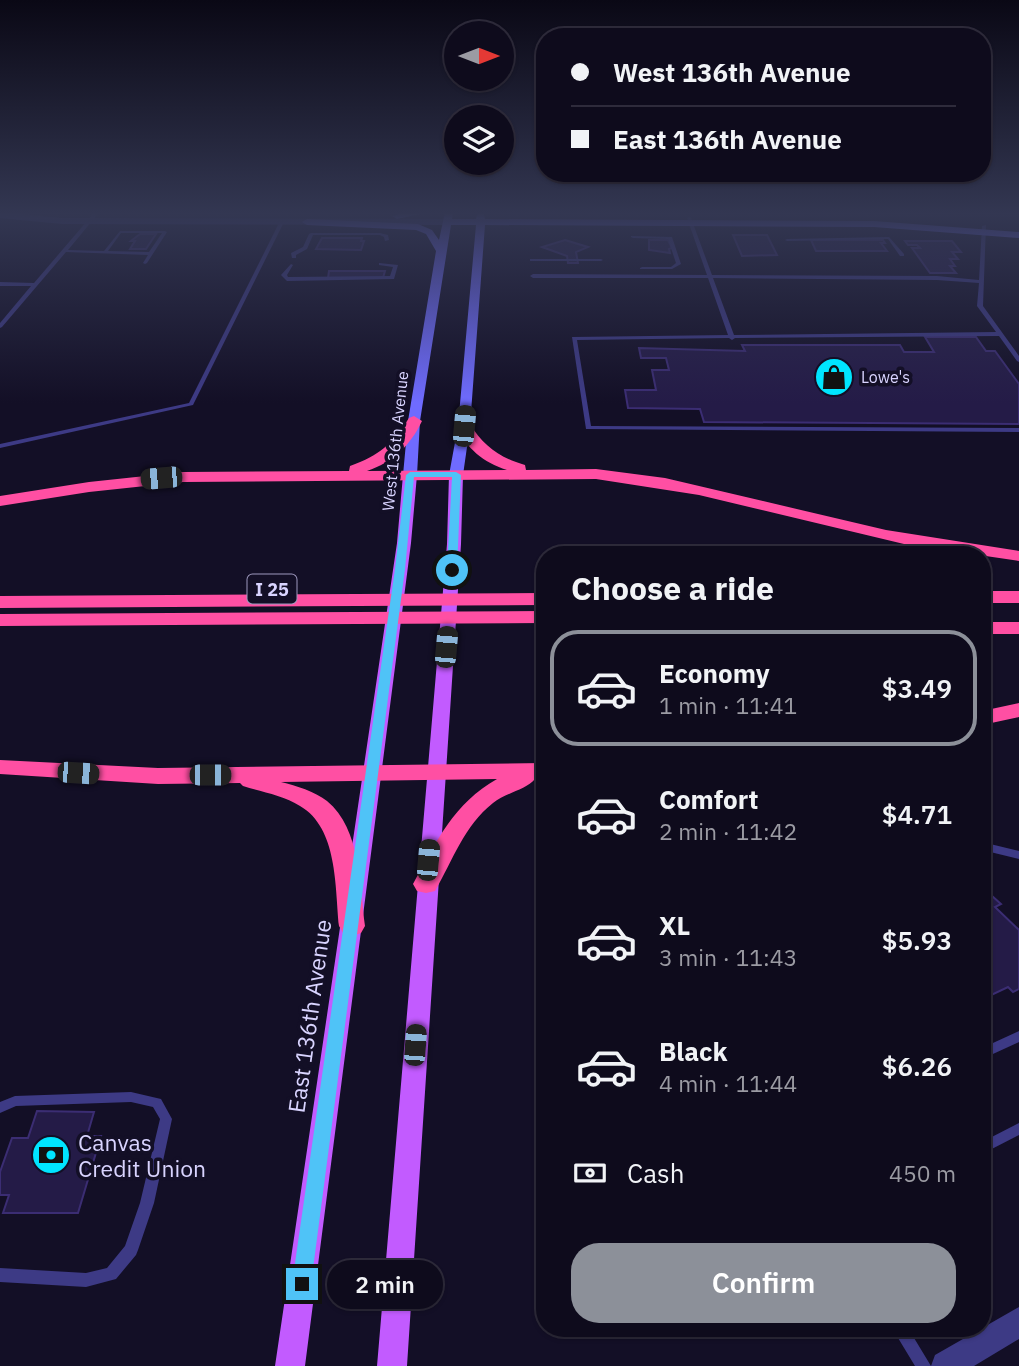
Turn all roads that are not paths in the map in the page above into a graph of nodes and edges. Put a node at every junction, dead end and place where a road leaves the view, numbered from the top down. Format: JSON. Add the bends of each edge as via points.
{"nodes":[{"id":1,"x":43,"y":276,"type":"edge"},
{"id":2,"x":255,"y":276,"type":"edge"},
{"id":3,"x":285,"y":276,"type":"edge"},
{"id":4,"x":394,"y":276,"type":"edge"},
{"id":5,"x":436,"y":276,"type":"edge"},
{"id":6,"x":477,"y":276,"type":"edge"},
{"id":7,"x":533,"y":276,"type":"dead end"},
{"id":8,"x":981,"y":276,"type":"edge"},
{"id":9,"x":712,"y":277,"type":"junction"},
{"id":10,"x":981,"y":282,"type":"junction"},
{"id":11,"x":0,"y":284,"type":"edge"},
{"id":12,"x":35,"y":285,"type":"junction"},
{"id":13,"x":0,"y":326,"type":"edge"},
{"id":14,"x":1000,"y":334,"type":"junction"},
{"id":15,"x":732,"y":338,"type":"junction"},
{"id":16,"x":1019,"y":360,"type":"edge"},
{"id":17,"x":414,"y":421,"type":"junction"},
{"id":18,"x":464,"y":426,"type":"junction"},
{"id":19,"x":1019,"y":430,"type":"edge"},
{"id":20,"x":0,"y":446,"type":"edge"},
{"id":21,"x":545,"y":473,"type":"junction"},
{"id":22,"x":339,"y":474,"type":"junction"},
{"id":23,"x":410,"y":475,"type":"junction"},
{"id":24,"x":456,"y":475,"type":"junction"},
{"id":25,"x":0,"y":501,"type":"edge"},
{"id":26,"x":957,"y":546,"type":"edge"},
{"id":27,"x":991,"y":551,"type":"edge"},
{"id":28,"x":1019,"y":556,"type":"edge"},
{"id":29,"x":991,"y":586,"type":"edge"},
{"id":30,"x":1019,"y":586,"type":"edge"},
{"id":31,"x":536,"y":588,"type":"edge"},
{"id":32,"x":0,"y":590,"type":"edge"},
{"id":33,"x":991,"y":597,"type":"edge"},
{"id":34,"x":1019,"y":597,"type":"edge"},
{"id":35,"x":536,"y":599,"type":"edge"},
{"id":36,"x":0,"y":602,"type":"edge"},
{"id":37,"x":1019,"y":615,"type":"edge"},
{"id":38,"x":991,"y":616,"type":"edge"},
{"id":39,"x":536,"y":617,"type":"edge"},
{"id":40,"x":0,"y":620,"type":"edge"},
{"id":41,"x":991,"y":628,"type":"edge"},
{"id":42,"x":1019,"y":628,"type":"edge"},
{"id":43,"x":536,"y":630,"type":"edge"},
{"id":44,"x":0,"y":632,"type":"edge"},
{"id":45,"x":385,"y":675,"type":"joint"},
{"id":46,"x":1019,"y":710,"type":"edge"},
{"id":47,"x":991,"y":716,"type":"edge"},
{"id":48,"x":0,"y":767,"type":"edge"},
{"id":49,"x":536,"y":771,"type":"edge"},
{"id":50,"x":436,"y":773,"type":"junction"},
{"id":51,"x":372,"y":774,"type":"junction"},
{"id":52,"x":536,"y":774,"type":"edge"},
{"id":53,"x":236,"y":775,"type":"junction"},
{"id":54,"x":991,"y":847,"type":"edge"},
{"id":55,"x":1019,"y":855,"type":"edge"},
{"id":56,"x":426,"y":884,"type":"junction"},
{"id":57,"x":352,"y":926,"type":"junction"},
{"id":58,"x":1019,"y":1036,"type":"edge"},
{"id":59,"x":991,"y":1050,"type":"edge"},
{"id":60,"x":0,"y":1108,"type":"edge"},
{"id":61,"x":1019,"y":1129,"type":"edge"},
{"id":62,"x":991,"y":1143,"type":"edge"},
{"id":63,"x":0,"y":1275,"type":"edge"},
{"id":64,"x":1019,"y":1322,"type":"edge"},
{"id":65,"x":905,"y":1337,"type":"edge"},
{"id":66,"x":290,"y":1366,"type":"edge"},
{"id":67,"x":392,"y":1366,"type":"edge"},
{"id":68,"x":924,"y":1366,"type":"edge"},
{"id":69,"x":946,"y":1366,"type":"edge"}],
"edges":[{"from":1,"to":12,"type":"lane"},
{"from":2,"to":20,"type":"lane","via":[[191,404]]},
{"from":3,"to":4,"type":"lane"},
{"from":5,"to":17,"type":"main road","name":"West 136th Avenue"},
{"from":6,"to":18,"type":"main road"},
{"from":7,"to":9,"type":"lane"},
{"from":8,"to":10,"type":"lane"},
{"from":9,"to":10,"type":"lane"},
{"from":9,"to":15,"type":"lane"},
{"from":10,"to":14,"type":"lane","via":[[980,306]]},
{"from":11,"to":12,"type":"lane"},
{"from":12,"to":13,"type":"lane"},
{"from":14,"to":15,"type":"lane"},
{"from":14,"to":16,"type":"lane"},
{"from":15,"to":19,"type":"lane","via":[[575,338],[588,428]]},
{"from":17,"to":22,"type":"highway","via":[[387,457]]},
{"from":17,"to":23,"type":"main road","name":"West 136th Avenue"},
{"from":18,"to":21,"type":"highway","via":[[473,444],[491,459]]},
{"from":18,"to":24,"type":"main road"},
{"from":21,"to":24,"type":"highway"},
{"from":21,"to":26,"type":"highway","via":[[647,478],[870,532]]},
{"from":22,"to":23,"type":"highway"},
{"from":22,"to":25,"type":"highway","via":[[138,480]]},
{"from":23,"to":24,"type":"highway"},
{"from":23,"to":45,"type":"main road","name":"West 136th Avenue"},
{"from":24,"to":50,"type":"main road"},
{"from":27,"to":28,"type":"highway"},
{"from":29,"to":30,"type":"highway"},
{"from":31,"to":32,"type":"highway","number":"I 25"},
{"from":33,"to":34,"type":"highway"},
{"from":35,"to":36,"type":"highway"},
{"from":37,"to":38,"type":"highway"},
{"from":39,"to":40,"type":"highway"},
{"from":41,"to":42,"type":"highway"},
{"from":43,"to":44,"type":"highway","number":"I 25"},
{"from":45,"to":51,"type":"main road","name":"East 136th Avenue"},
{"from":46,"to":47,"type":"highway"},
{"from":48,"to":53,"type":"highway","via":[[96,774]]},
{"from":49,"to":50,"type":"highway"},
{"from":50,"to":51,"type":"highway"},
{"from":50,"to":56,"type":"main road"},
{"from":51,"to":53,"type":"highway"},
{"from":51,"to":57,"type":"main road","name":"East 136th Avenue"},
{"from":52,"to":56,"type":"highway","via":[[496,789],[474,804],[453,832]]},
{"from":53,"to":57,"type":"highway","via":[[309,800],[330,816],[338,832]]},
{"from":54,"to":55,"type":"lane"},
{"from":56,"to":67,"type":"main road"},
{"from":57,"to":66,"type":"main road","name":"East 136th Avenue"},
{"from":58,"to":59,"type":"lane"},
{"from":60,"to":63,"type":"lane","via":[[15,1101],[131,1097],[158,1103],[166,1119],[131,1250],[111,1274],[86,1280]]},
{"from":61,"to":62,"type":"lane"},
{"from":64,"to":69,"type":"street"},
{"from":65,"to":68,"type":"lane"}]}
